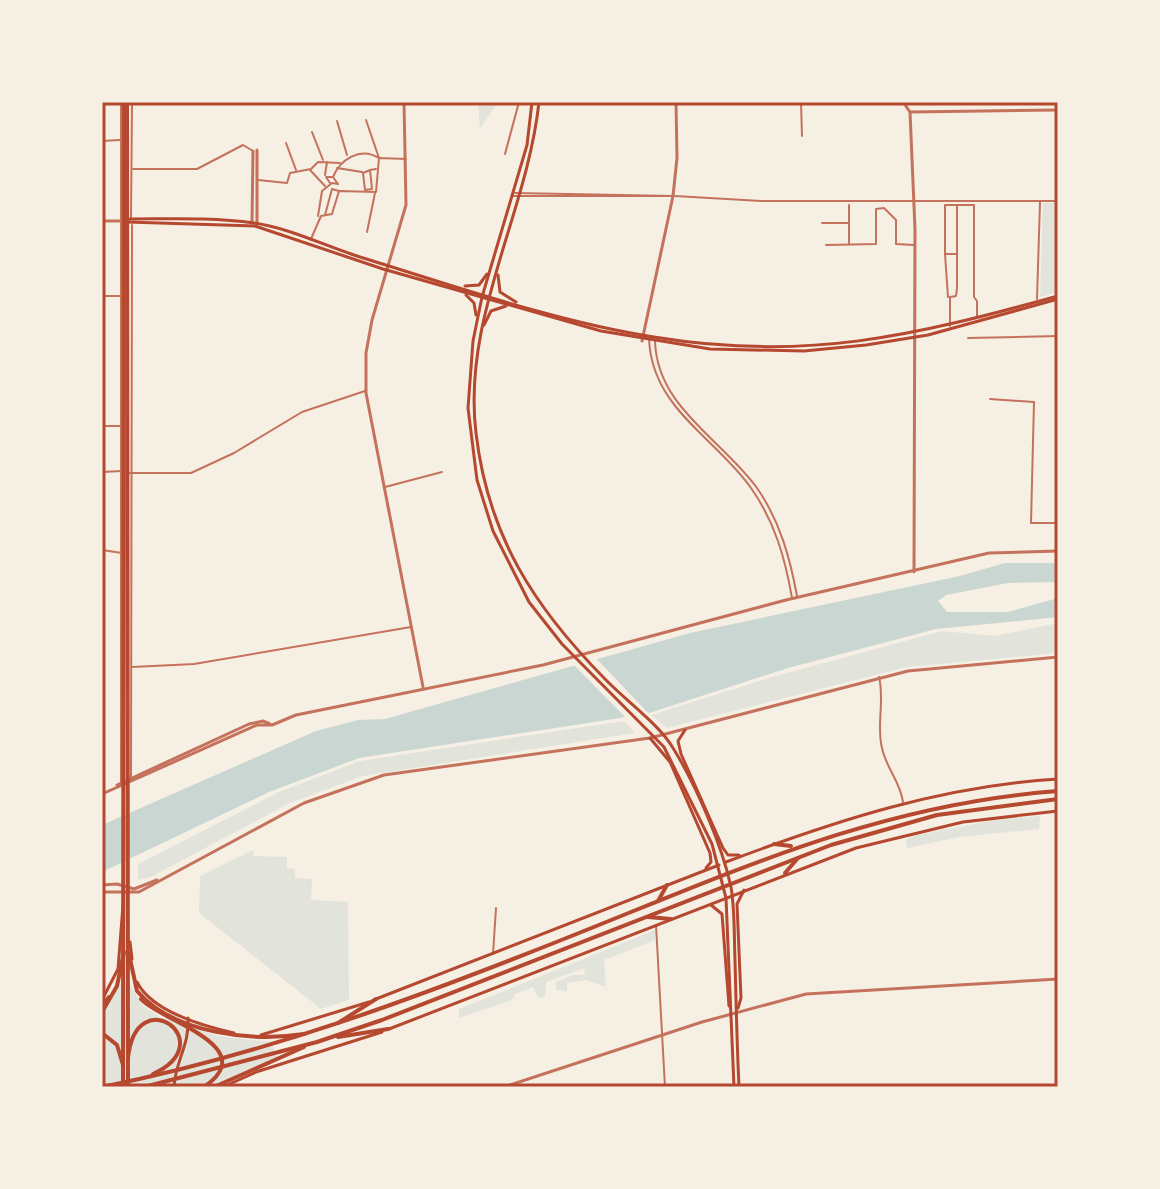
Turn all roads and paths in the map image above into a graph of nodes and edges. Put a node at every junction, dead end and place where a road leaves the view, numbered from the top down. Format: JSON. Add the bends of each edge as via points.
{"nodes":[{"id":1,"x":126,"y":102,"type":"edge"},
{"id":2,"x":404,"y":102,"type":"edge"},
{"id":3,"x":519,"y":102,"type":"edge"},
{"id":4,"x":532,"y":102,"type":"edge"},
{"id":5,"x":539,"y":102,"type":"edge"},
{"id":6,"x":676,"y":102,"type":"edge"},
{"id":7,"x":801,"y":102,"type":"edge"},
{"id":8,"x":903,"y":102,"type":"edge"},
{"id":9,"x":1058,"y":110,"type":"edge"},
{"id":10,"x":910,"y":112,"type":"junction"},
{"id":11,"x":366,"y":120,"type":"dead end"},
{"id":12,"x":337,"y":121,"type":"dead end"},
{"id":13,"x":312,"y":132,"type":"dead end"},
{"id":14,"x":802,"y":136,"type":"dead end"},
{"id":15,"x":121,"y":140,"type":"junction"},
{"id":16,"x":102,"y":141,"type":"edge"},
{"id":17,"x":286,"y":143,"type":"dead end"},
{"id":18,"x":255,"y":151,"type":"joint"},
{"id":19,"x":505,"y":154,"type":"dead end"},
{"id":20,"x":348,"y":157,"type":"junction"},
{"id":21,"x":379,"y":158,"type":"junction"},
{"id":22,"x":406,"y":159,"type":"junction"},
{"id":23,"x":325,"y":161,"type":"junction"},
{"id":24,"x":340,"y":163,"type":"junction"},
{"id":25,"x":336,"y":168,"type":"junction"},
{"id":26,"x":377,"y":168,"type":"junction"},
{"id":27,"x":131,"y":169,"type":"junction"},
{"id":28,"x":310,"y":169,"type":"junction"},
{"id":29,"x":370,"y":170,"type":"junction"},
{"id":30,"x":297,"y":171,"type":"junction"},
{"id":31,"x":363,"y":173,"type":"junction"},
{"id":32,"x":326,"y":177,"type":"junction"},
{"id":33,"x":333,"y":177,"type":"junction"},
{"id":34,"x":255,"y":180,"type":"junction"},
{"id":35,"x":330,"y":187,"type":"junction"},
{"id":36,"x":339,"y":191,"type":"junction"},
{"id":37,"x":376,"y":192,"type":"junction"},
{"id":38,"x":513,"y":194,"type":"junction"},
{"id":39,"x":326,"y":196,"type":"junction"},
{"id":40,"x":520,"y":196,"type":"junction"},
{"id":41,"x":673,"y":196,"type":"junction"},
{"id":42,"x":912,"y":200,"type":"junction"},
{"id":43,"x":1040,"y":201,"type":"junction"},
{"id":44,"x":1058,"y":201,"type":"edge"},
{"id":45,"x":849,"y":205,"type":"dead end"},
{"id":46,"x":957,"y":205,"type":"junction"},
{"id":47,"x":323,"y":216,"type":"junction"},
{"id":48,"x":102,"y":221,"type":"edge"},
{"id":49,"x":127,"y":221,"type":"junction"},
{"id":50,"x":255,"y":223,"type":"junction"},
{"id":51,"x":822,"y":223,"type":"dead end"},
{"id":52,"x":849,"y":223,"type":"junction"},
{"id":53,"x":367,"y":232,"type":"dead end"},
{"id":54,"x":311,"y":240,"type":"junction"},
{"id":55,"x":826,"y":245,"type":"dead end"},
{"id":56,"x":849,"y":245,"type":"junction"},
{"id":57,"x":915,"y":245,"type":"junction"},
{"id":58,"x":132,"y":249,"type":"junction"},
{"id":59,"x":945,"y":254,"type":"junction"},
{"id":60,"x":957,"y":254,"type":"junction"},
{"id":61,"x":127,"y":258,"type":"junction"},
{"id":62,"x":492,"y":263,"type":"junction"},
{"id":63,"x":388,"y":268,"type":"junction"},
{"id":64,"x":498,"y":268,"type":"junction"},
{"id":65,"x":459,"y":285,"type":"junction"},
{"id":66,"x":455,"y":290,"type":"junction"},
{"id":67,"x":482,"y":295,"type":"junction"},
{"id":68,"x":102,"y":296,"type":"edge"},
{"id":69,"x":121,"y":296,"type":"junction"},
{"id":70,"x":950,"y":297,"type":"junction"},
{"id":71,"x":1058,"y":297,"type":"edge"},
{"id":72,"x":489,"y":298,"type":"junction"},
{"id":73,"x":1037,"y":301,"type":"junction"},
{"id":74,"x":523,"y":305,"type":"junction"},
{"id":75,"x":518,"y":308,"type":"junction"},
{"id":76,"x":977,"y":319,"type":"junction"},
{"id":77,"x":950,"y":326,"type":"junction"},
{"id":78,"x":475,"y":328,"type":"junction"},
{"id":79,"x":481,"y":332,"type":"junction"},
{"id":80,"x":914,"y":336,"type":"junction"},
{"id":81,"x":1058,"y":336,"type":"edge"},
{"id":82,"x":646,"y":338,"type":"junction"},
{"id":83,"x":968,"y":338,"type":"dead end"},
{"id":84,"x":655,"y":340,"type":"junction"},
{"id":85,"x":366,"y":391,"type":"junction"},
{"id":86,"x":990,"y":399,"type":"dead end"},
{"id":87,"x":102,"y":426,"type":"edge"},
{"id":88,"x":122,"y":426,"type":"junction"},
{"id":89,"x":102,"y":472,"type":"edge"},
{"id":90,"x":126,"y":472,"type":"junction"},
{"id":91,"x":442,"y":472,"type":"dead end"},
{"id":92,"x":383,"y":487,"type":"junction"},
{"id":93,"x":1058,"y":523,"type":"edge"},
{"id":94,"x":102,"y":550,"type":"edge"},
{"id":95,"x":1058,"y":551,"type":"edge"},
{"id":96,"x":122,"y":553,"type":"junction"},
{"id":97,"x":914,"y":572,"type":"junction"},
{"id":98,"x":795,"y":598,"type":"junction"},
{"id":99,"x":411,"y":627,"type":"junction"},
{"id":100,"x":581,"y":655,"type":"junction"},
{"id":101,"x":575,"y":657,"type":"junction"},
{"id":102,"x":1058,"y":657,"type":"edge"},
{"id":103,"x":130,"y":667,"type":"junction"},
{"id":104,"x":879,"y":677,"type":"junction"},
{"id":105,"x":423,"y":688,"type":"junction"},
{"id":106,"x":685,"y":730,"type":"junction"},
{"id":107,"x":664,"y":735,"type":"junction"},
{"id":108,"x":652,"y":738,"type":"junction"},
{"id":109,"x":681,"y":754,"type":"junction"},
{"id":110,"x":681,"y":764,"type":"junction"},
{"id":111,"x":688,"y":769,"type":"junction"},
{"id":112,"x":1058,"y":779,"type":"edge"},
{"id":113,"x":126,"y":781,"type":"junction"},
{"id":114,"x":686,"y":782,"type":"junction"},
{"id":115,"x":1058,"y":791,"type":"edge"},
{"id":116,"x":102,"y":794,"type":"edge"},
{"id":117,"x":1058,"y":799,"type":"edge"},
{"id":118,"x":903,"y":802,"type":"junction"},
{"id":119,"x":1058,"y":811,"type":"edge"},
{"id":120,"x":774,"y":844,"type":"junction"},
{"id":121,"x":794,"y":846,"type":"junction"},
{"id":122,"x":747,"y":854,"type":"junction"},
{"id":123,"x":799,"y":856,"type":"junction"},
{"id":124,"x":700,"y":872,"type":"junction"},
{"id":125,"x":785,"y":873,"type":"junction"},
{"id":126,"x":102,"y":885,"type":"edge"},
{"id":127,"x":667,"y":885,"type":"junction"},
{"id":128,"x":124,"y":888,"type":"junction"},
{"id":129,"x":745,"y":889,"type":"junction"},
{"id":130,"x":131,"y":890,"type":"junction"},
{"id":131,"x":102,"y":892,"type":"edge"},
{"id":132,"x":658,"y":902,"type":"junction"},
{"id":133,"x":707,"y":904,"type":"junction"},
{"id":134,"x":496,"y":908,"type":"dead end"},
{"id":135,"x":645,"y":917,"type":"junction"},
{"id":136,"x":671,"y":919,"type":"junction"},
{"id":137,"x":656,"y":925,"type":"junction"},
{"id":138,"x":130,"y":942,"type":"junction"},
{"id":139,"x":124,"y":954,"type":"junction"},
{"id":140,"x":492,"y":955,"type":"junction"},
{"id":141,"x":121,"y":973,"type":"junction"},
{"id":142,"x":1058,"y":979,"type":"edge"},
{"id":143,"x":134,"y":986,"type":"junction"},
{"id":144,"x":376,"y":999,"type":"junction"},
{"id":145,"x":123,"y":1001,"type":"junction"},
{"id":146,"x":102,"y":1006,"type":"edge"},
{"id":147,"x":734,"y":1013,"type":"junction"},
{"id":148,"x":188,"y":1017,"type":"junction"},
{"id":149,"x":332,"y":1027,"type":"junction"},
{"id":150,"x":388,"y":1029,"type":"junction"},
{"id":151,"x":316,"y":1032,"type":"junction"},
{"id":152,"x":102,"y":1033,"type":"edge"},
{"id":153,"x":663,"y":1036,"type":"junction"},
{"id":154,"x":331,"y":1037,"type":"junction"},
{"id":155,"x":317,"y":1042,"type":"junction"},
{"id":156,"x":128,"y":1058,"type":"junction"},
{"id":157,"x":123,"y":1065,"type":"junction"},
{"id":158,"x":144,"y":1078,"type":"junction"},
{"id":159,"x":102,"y":1085,"type":"edge"},
{"id":160,"x":123,"y":1086,"type":"edge"},
{"id":161,"x":144,"y":1087,"type":"edge"},
{"id":162,"x":174,"y":1087,"type":"edge"},
{"id":163,"x":204,"y":1087,"type":"edge"},
{"id":164,"x":215,"y":1087,"type":"edge"},
{"id":165,"x":223,"y":1087,"type":"edge"},
{"id":166,"x":504,"y":1087,"type":"edge"},
{"id":167,"x":665,"y":1087,"type":"edge"},
{"id":168,"x":736,"y":1087,"type":"edge"}],
"edges":[{"from":1,"to":15,"type":"street"},
{"from":1,"to":27,"type":"street"},
{"from":1,"to":49,"type":"main road"},
{"from":2,"to":22,"type":"street"},
{"from":3,"to":19,"type":"street"},
{"from":4,"to":38,"type":"main road"},
{"from":5,"to":40,"type":"main road"},
{"from":6,"to":41,"type":"street"},
{"from":7,"to":14,"type":"street"},
{"from":8,"to":10,"type":"street"},
{"from":9,"to":10,"type":"street"},
{"from":10,"to":42,"type":"street"},
{"from":11,"to":21,"type":"street"},
{"from":12,"to":20,"type":"street"},
{"from":13,"to":23,"type":"street"},
{"from":15,"to":16,"type":"street"},
{"from":15,"to":49,"type":"street"},
{"from":17,"to":30,"type":"street"},
{"from":18,"to":27,"type":"street","via":[[243,145],[197,169]]},
{"from":18,"to":34,"type":"street"},
{"from":20,"to":21,"type":"street","via":[[366,153]]},
{"from":20,"to":24,"type":"street"},
{"from":21,"to":22,"type":"street"},
{"from":21,"to":26,"type":"street"},
{"from":22,"to":63,"type":"street","via":[[406,205]]},
{"from":23,"to":24,"type":"street"},
{"from":23,"to":28,"type":"street"},
{"from":23,"to":32,"type":"street"},
{"from":24,"to":25,"type":"street"},
{"from":25,"to":31,"type":"street"},
{"from":25,"to":33,"type":"street"},
{"from":26,"to":29,"type":"street"},
{"from":26,"to":37,"type":"street"},
{"from":27,"to":49,"type":"street"},
{"from":28,"to":30,"type":"street"},
{"from":28,"to":35,"type":"street"},
{"from":29,"to":31,"type":"street"},
{"from":29,"to":31,"type":"street","via":[[372,189],[363,188]]},
{"from":30,"to":34,"type":"street","via":[[290,173],[287,183]]},
{"from":32,"to":33,"type":"street"},
{"from":32,"to":35,"type":"street"},
{"from":33,"to":35,"type":"street","via":[[338,184]]},
{"from":34,"to":50,"type":"street"},
{"from":35,"to":36,"type":"street"},
{"from":35,"to":39,"type":"street"},
{"from":35,"to":39,"type":"street"},
{"from":36,"to":37,"type":"street"},
{"from":36,"to":47,"type":"street","via":[[332,214]]},
{"from":37,"to":53,"type":"street"},
{"from":38,"to":40,"type":"street"},
{"from":38,"to":62,"type":"main road"},
{"from":39,"to":47,"type":"street"},
{"from":39,"to":47,"type":"street","via":[[317,210]]},
{"from":40,"to":41,"type":"street"},
{"from":40,"to":64,"type":"main road"},
{"from":41,"to":42,"type":"street"},
{"from":41,"to":82,"type":"street"},
{"from":42,"to":43,"type":"street"},
{"from":42,"to":57,"type":"street"},
{"from":43,"to":44,"type":"street"},
{"from":43,"to":73,"type":"street"},
{"from":45,"to":52,"type":"street"},
{"from":46,"to":59,"type":"street","via":[[945,205]]},
{"from":46,"to":60,"type":"street"},
{"from":46,"to":76,"type":"street","via":[[974,205]]},
{"from":47,"to":54,"type":"street"},
{"from":48,"to":49,"type":"street"},
{"from":49,"to":50,"type":"main road"},
{"from":49,"to":58,"type":"street"},
{"from":49,"to":61,"type":"main road"},
{"from":49,"to":63,"type":"main road","via":[[255,226]]},
{"from":49,"to":69,"type":"street"},
{"from":49,"to":88,"type":"main road"},
{"from":50,"to":54,"type":"main road"},
{"from":51,"to":52,"type":"street"},
{"from":52,"to":56,"type":"street"},
{"from":54,"to":63,"type":"main road"},
{"from":55,"to":56,"type":"street"},
{"from":56,"to":57,"type":"street","via":[[876,244],[876,209],[884,208],[896,220],[896,244]]},
{"from":57,"to":80,"type":"street"},
{"from":58,"to":61,"type":"main road"},
{"from":58,"to":90,"type":"street"},
{"from":59,"to":60,"type":"street"},
{"from":59,"to":70,"type":"street","via":[[945,289]]},
{"from":60,"to":70,"type":"street","via":[[956,296]]},
{"from":61,"to":90,"type":"main road"},
{"from":62,"to":65,"type":"main road","via":[[479,285]]},
{"from":62,"to":67,"type":"main road"},
{"from":63,"to":65,"type":"main road"},
{"from":63,"to":66,"type":"main road"},
{"from":63,"to":85,"type":"street","via":[[366,353]]},
{"from":64,"to":72,"type":"main road"},
{"from":64,"to":74,"type":"main road","via":[[498,290]]},
{"from":65,"to":67,"type":"main road"},
{"from":66,"to":67,"type":"main road"},
{"from":66,"to":78,"type":"main road","via":[[474,303]]},
{"from":67,"to":72,"type":"main road"},
{"from":67,"to":78,"type":"main road"},
{"from":68,"to":69,"type":"street"},
{"from":69,"to":88,"type":"street"},
{"from":70,"to":77,"type":"street"},
{"from":71,"to":73,"type":"main road"},
{"from":71,"to":80,"type":"main road"},
{"from":72,"to":74,"type":"main road"},
{"from":72,"to":75,"type":"main road"},
{"from":72,"to":79,"type":"main road"},
{"from":73,"to":76,"type":"main road"},
{"from":74,"to":82,"type":"main road"},
{"from":75,"to":79,"type":"main road","via":[[496,307]]},
{"from":75,"to":82,"type":"main road"},
{"from":76,"to":77,"type":"main road"},
{"from":77,"to":80,"type":"main road"},
{"from":78,"to":101,"type":"main road","via":[[468,408],[484,505],[515,579]]},
{"from":79,"to":100,"type":"main road","via":[[475,418],[492,508],[523,579]]},
{"from":80,"to":84,"type":"main road","via":[[804,351],[710,349]]},
{"from":80,"to":97,"type":"street"},
{"from":81,"to":83,"type":"street"},
{"from":82,"to":84,"type":"main road"},
{"from":82,"to":98,"type":"street","via":[[671,402],[761,503],[782,549]]},
{"from":84,"to":98,"type":"street","via":[[660,368],[674,397],[739,464],[769,508],[787,549]]},
{"from":85,"to":90,"type":"street","via":[[302,412],[191,473]]},
{"from":85,"to":92,"type":"street"},
{"from":86,"to":93,"type":"street","via":[[1034,402],[1031,523]]},
{"from":87,"to":88,"type":"street"},
{"from":88,"to":90,"type":"main road"},
{"from":89,"to":90,"type":"street"},
{"from":90,"to":96,"type":"main road"},
{"from":90,"to":103,"type":"main road"},
{"from":91,"to":92,"type":"street"},
{"from":92,"to":99,"type":"street"},
{"from":94,"to":96,"type":"street"},
{"from":95,"to":97,"type":"street","via":[[999,552]]},
{"from":96,"to":113,"type":"main road"},
{"from":97,"to":98,"type":"street"},
{"from":98,"to":100,"type":"street"},
{"from":99,"to":103,"type":"street","via":[[194,664]]},
{"from":99,"to":105,"type":"street"},
{"from":100,"to":101,"type":"street"},
{"from":100,"to":107,"type":"main road"},
{"from":101,"to":105,"type":"street"},
{"from":101,"to":108,"type":"main road"},
{"from":102,"to":104,"type":"street"},
{"from":103,"to":113,"type":"main road"},
{"from":104,"to":106,"type":"street"},
{"from":104,"to":118,"type":"street","via":[[882,749],[900,781]]},
{"from":105,"to":113,"type":"street","via":[[257,725]]},
{"from":106,"to":107,"type":"street"},
{"from":106,"to":109,"type":"main road","via":[[678,741]]},
{"from":107,"to":108,"type":"street"},
{"from":107,"to":110,"type":"main road"},
{"from":108,"to":114,"type":"main road"},
{"from":108,"to":124,"type":"main road","via":[[670,762],[710,853],[710,865]]},
{"from":108,"to":130,"type":"street","via":[[363,780],[304,803],[139,892]]},
{"from":109,"to":110,"type":"street"},
{"from":109,"to":111,"type":"main road"},
{"from":110,"to":111,"type":"street"},
{"from":110,"to":114,"type":"main road"},
{"from":111,"to":122,"type":"main road","via":[[726,853]]},
{"from":112,"to":118,"type":"main road"},
{"from":113,"to":116,"type":"street"},
{"from":113,"to":128,"type":"main road"},
{"from":113,"to":130,"type":"main road"},
{"from":114,"to":147,"type":"main road","via":[[724,881]]},
{"from":114,"to":147,"type":"main road","via":[[717,843],[731,890]]},
{"from":115,"to":121,"type":"main road","via":[[916,810]]},
{"from":117,"to":123,"type":"main road","via":[[915,819]]},
{"from":118,"to":120,"type":"main road"},
{"from":119,"to":125,"type":"main road","via":[[899,836]]},
{"from":120,"to":121,"type":"main road"},
{"from":120,"to":122,"type":"main road"},
{"from":121,"to":132,"type":"main road"},
{"from":122,"to":124,"type":"main road"},
{"from":123,"to":125,"type":"main road"},
{"from":123,"to":135,"type":"main road"},
{"from":124,"to":127,"type":"main road"},
{"from":125,"to":129,"type":"main road"},
{"from":126,"to":128,"type":"street"},
{"from":127,"to":132,"type":"main road"},
{"from":127,"to":140,"type":"main road"},
{"from":128,"to":130,"type":"street"},
{"from":128,"to":131,"type":"street"},
{"from":128,"to":139,"type":"main road"},
{"from":129,"to":133,"type":"main road"},
{"from":129,"to":147,"type":"main road","via":[[737,904],[741,998]]},
{"from":130,"to":138,"type":"main road"},
{"from":132,"to":149,"type":"main road"},
{"from":133,"to":136,"type":"main road"},
{"from":133,"to":147,"type":"main road","via":[[722,914],[726,998]]},
{"from":134,"to":140,"type":"street"},
{"from":135,"to":136,"type":"main road"},
{"from":135,"to":154,"type":"main road"},
{"from":136,"to":137,"type":"main road"},
{"from":137,"to":150,"type":"main road"},
{"from":137,"to":153,"type":"street"},
{"from":138,"to":139,"type":"main road"},
{"from":138,"to":148,"type":"main road","via":[[135,978],[143,992]]},
{"from":139,"to":141,"type":"main road"},
{"from":139,"to":143,"type":"main road"},
{"from":139,"to":145,"type":"main road"},
{"from":139,"to":146,"type":"main road"},
{"from":139,"to":156,"type":"main road"},
{"from":140,"to":144,"type":"main road"},
{"from":141,"to":145,"type":"main road"},
{"from":141,"to":146,"type":"main road"},
{"from":142,"to":147,"type":"street","via":[[832,991]]},
{"from":143,"to":151,"type":"main road","via":[[156,1007],[208,1030],[241,1038]]},
{"from":143,"to":163,"type":"main road","via":[[149,1008],[215,1045],[219,1069]]},
{"from":144,"to":148,"type":"main road","via":[[265,1035],[224,1031]]},
{"from":144,"to":149,"type":"main road"},
{"from":145,"to":157,"type":"main road"},
{"from":147,"to":153,"type":"street"},
{"from":147,"to":168,"type":"main road"},
{"from":148,"to":162,"type":"main road","via":[[188,1039]]},
{"from":149,"to":151,"type":"main road"},
{"from":150,"to":154,"type":"main road"},
{"from":150,"to":165,"type":"main road"},
{"from":151,"to":158,"type":"main road"},
{"from":152,"to":157,"type":"main road","via":[[119,1048]]},
{"from":153,"to":166,"type":"street"},
{"from":153,"to":167,"type":"street"},
{"from":154,"to":155,"type":"main road"},
{"from":155,"to":161,"type":"main road"},
{"from":155,"to":164,"type":"main road"},
{"from":156,"to":158,"type":"main road","via":[[132,1036],[142,1023],[168,1022],[177,1031],[181,1043],[173,1063]]},
{"from":156,"to":160,"type":"main road"},
{"from":157,"to":160,"type":"main road"},
{"from":158,"to":160,"type":"main road"},
{"from":159,"to":160,"type":"main road"}]}
